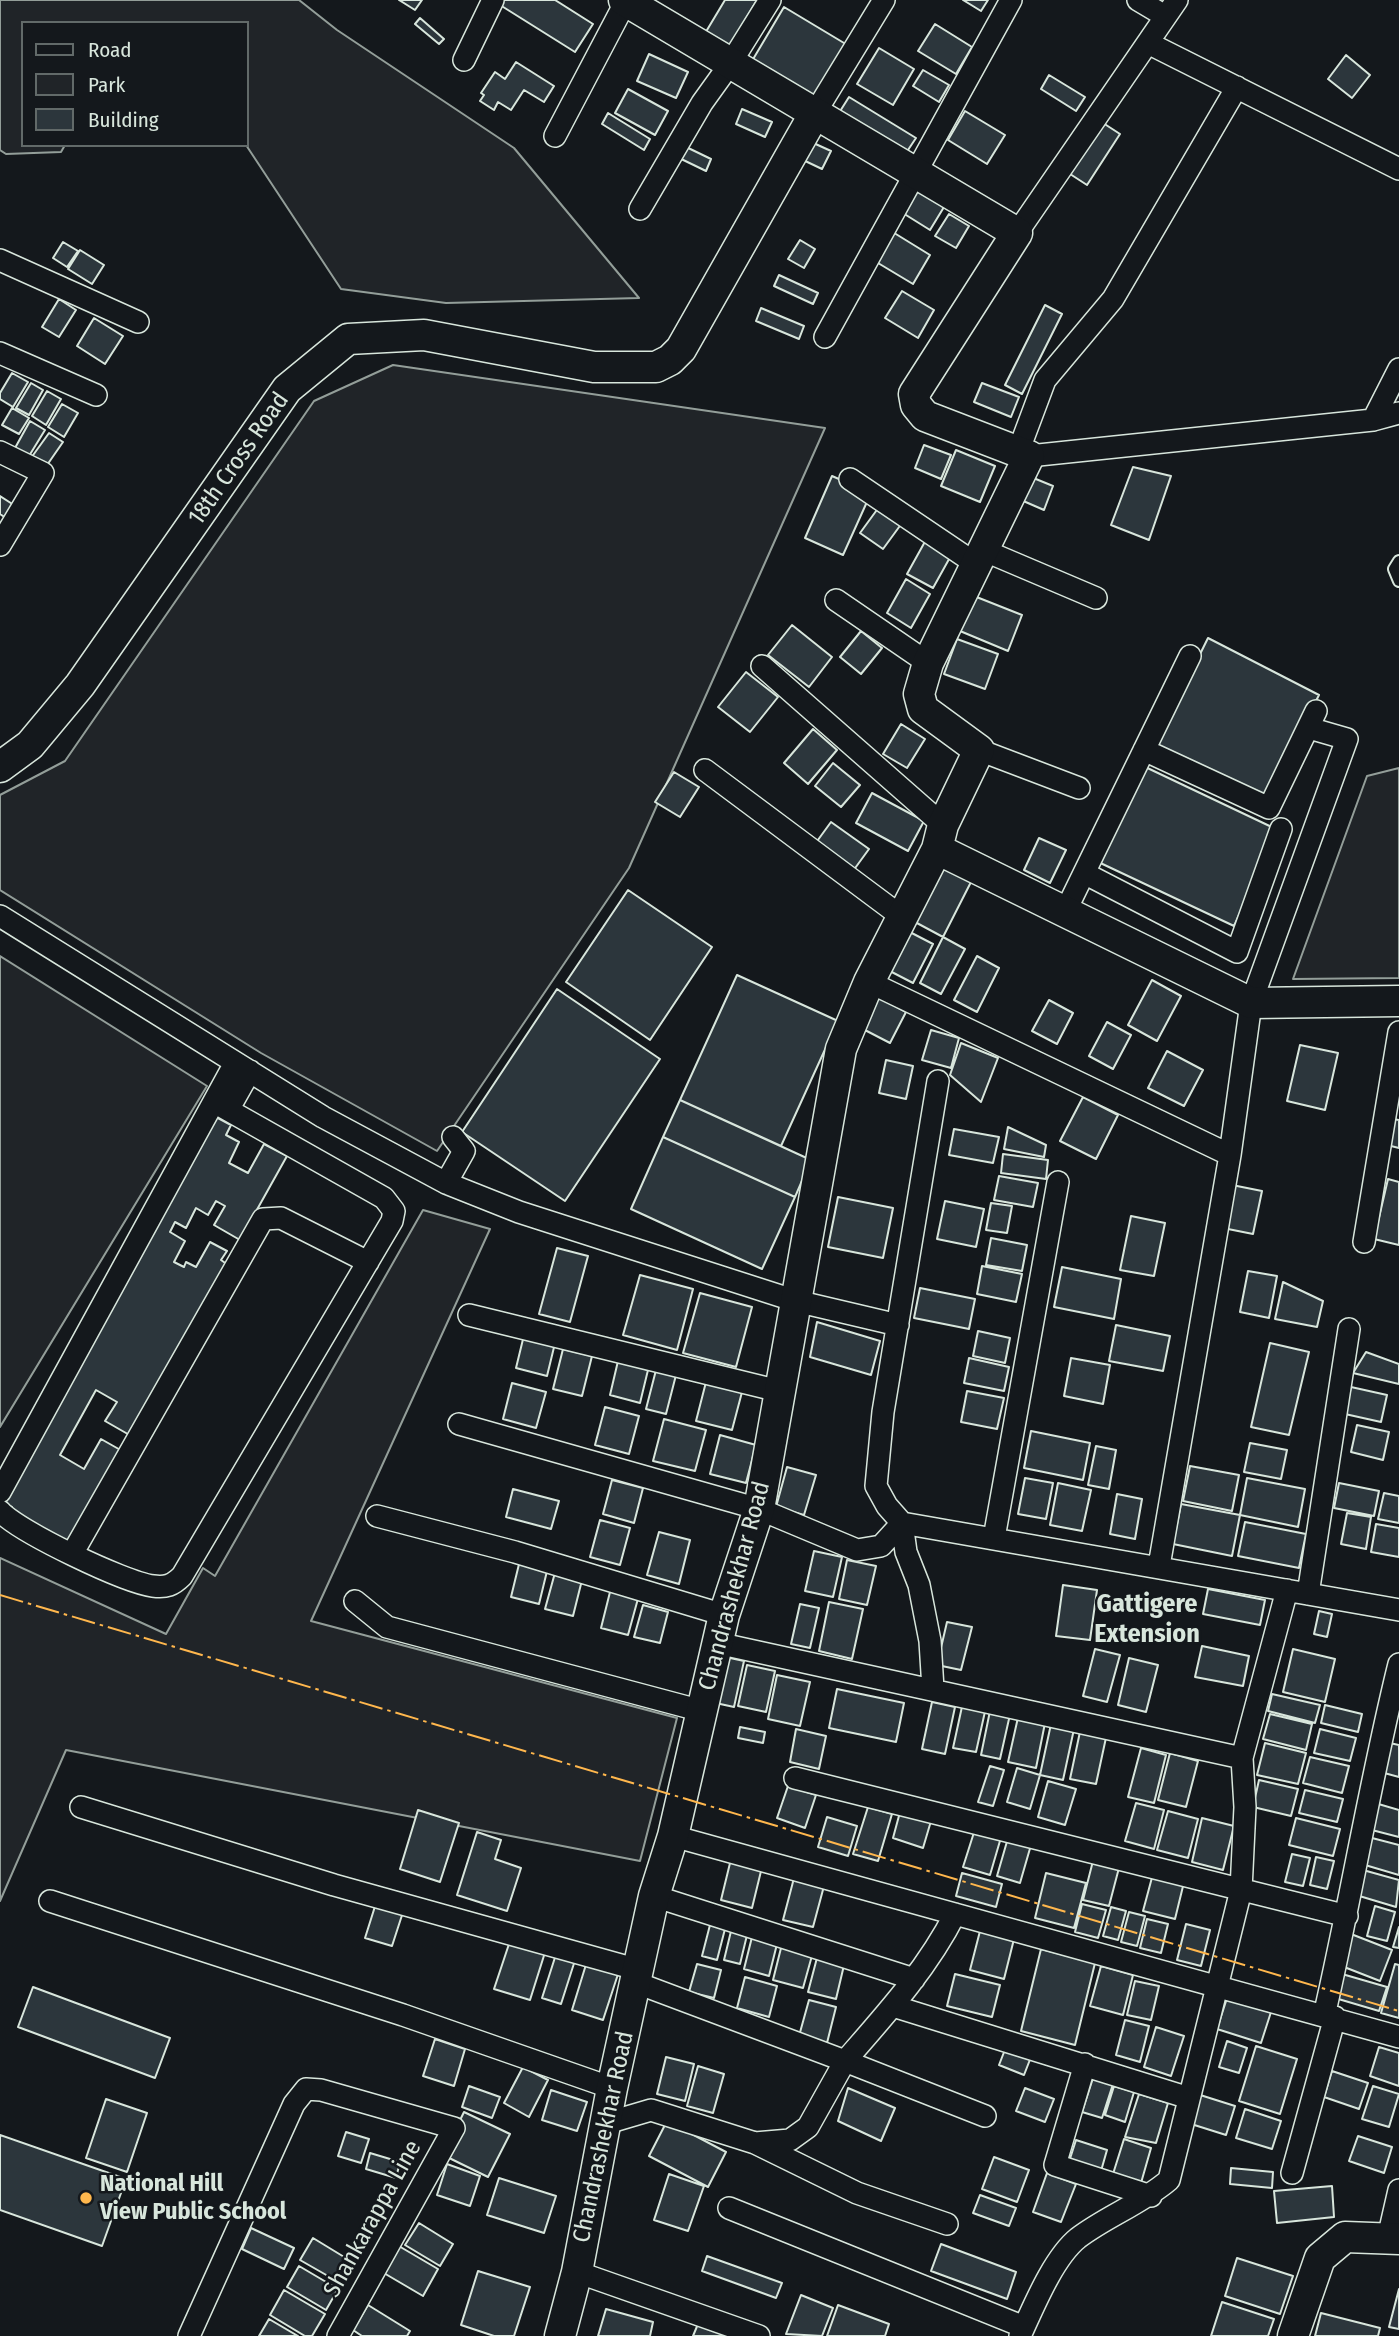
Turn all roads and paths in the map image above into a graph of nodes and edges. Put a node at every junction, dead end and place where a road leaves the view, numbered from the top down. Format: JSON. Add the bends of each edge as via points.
{"nodes":[{"id":1,"x":493,"y":0,"type":"edge"},
{"id":2,"x":770,"y":0,"type":"edge"},
{"id":3,"x":884,"y":0,"type":"edge"},
{"id":4,"x":1011,"y":0,"type":"edge"},
{"id":5,"x":1138,"y":0,"type":"edge"},
{"id":6,"x":625,"y":1,"type":"edge"},
{"id":7,"x":1171,"y":8,"type":"edge"},
{"id":8,"x":1147,"y":43,"type":"junction"},
{"id":9,"x":464,"y":61,"type":"dead end"},
{"id":10,"x":730,"y":65,"type":"junction"},
{"id":11,"x":1237,"y":87,"type":"junction"},
{"id":12,"x":815,"y":113,"type":"junction"},
{"id":13,"x":555,"y":136,"type":"dead end"},
{"id":14,"x":1399,"y":169,"type":"edge"},
{"id":15,"x":914,"y":172,"type":"junction"},
{"id":16,"x":640,"y":209,"type":"dead end"},
{"id":17,"x":1017,"y":233,"type":"junction"},
{"id":18,"x":0,"y":260,"type":"edge"},
{"id":19,"x":138,"y":322,"type":"dead end"},
{"id":20,"x":825,"y":337,"type":"dead end"},
{"id":21,"x":0,"y":353,"type":"edge"},
{"id":22,"x":1399,"y":369,"type":"edge"},
{"id":23,"x":96,"y":396,"type":"dead end"},
{"id":24,"x":1399,"y":414,"type":"edge"},
{"id":25,"x":1373,"y":420,"type":"junction"},
{"id":26,"x":0,"y":453,"type":"edge"},
{"id":27,"x":1024,"y":454,"type":"junction"},
{"id":28,"x":850,"y":479,"type":"dead end"},
{"id":29,"x":1,"y":541,"type":"edge"},
{"id":30,"x":979,"y":557,"type":"junction"},
{"id":31,"x":1399,"y":561,"type":"edge"},
{"id":32,"x":1399,"y":581,"type":"edge"},
{"id":33,"x":1096,"y":598,"type":"dead end"},
{"id":34,"x":836,"y":600,"type":"dead end"},
{"id":35,"x":1190,"y":656,"type":"dead end"},
{"id":36,"x":928,"y":663,"type":"junction"},
{"id":37,"x":762,"y":666,"type":"dead end"},
{"id":38,"x":979,"y":750,"type":"junction"},
{"id":39,"x":1144,"y":750,"type":"junction"},
{"id":40,"x":0,"y":766,"type":"edge"},
{"id":41,"x":705,"y":770,"type":"dead end"},
{"id":42,"x":1079,"y":788,"type":"dead end"},
{"id":43,"x":1281,"y":829,"type":"dead end"},
{"id":44,"x":940,"y":837,"type":"junction"},
{"id":45,"x":1267,"y":870,"type":"junction"},
{"id":46,"x":1084,"y":873,"type":"junction"},
{"id":47,"x":1296,"y":880,"type":"junction"},
{"id":48,"x":1065,"y":912,"type":"junction"},
{"id":49,"x":0,"y":916,"type":"edge"},
{"id":50,"x":902,"y":917,"type":"junction"},
{"id":51,"x":1193,"y":931,"type":"junction"},
{"id":52,"x":1241,"y":944,"type":"junction"},
{"id":53,"x":1268,"y":954,"type":"junction"},
{"id":54,"x":1178,"y":967,"type":"junction"},
{"id":55,"x":869,"y":982,"type":"junction"},
{"id":56,"x":1399,"y":1001,"type":"edge"},
{"id":57,"x":1251,"y":1003,"type":"junction"},
{"id":58,"x":1399,"y":1031,"type":"edge"},
{"id":59,"x":242,"y":1067,"type":"junction"},
{"id":60,"x":938,"y":1081,"type":"dead end"},
{"id":61,"x":221,"y":1106,"type":"junction"},
{"id":62,"x":453,"y":1137,"type":"dead end"},
{"id":63,"x":1230,"y":1155,"type":"junction"},
{"id":64,"x":1058,"y":1182,"type":"dead end"},
{"id":65,"x":446,"y":1184,"type":"junction"},
{"id":66,"x":1364,"y":1242,"type":"dead end"},
{"id":67,"x":368,"y":1262,"type":"junction"},
{"id":68,"x":796,"y":1301,"type":"junction"},
{"id":69,"x":469,"y":1315,"type":"dead end"},
{"id":70,"x":898,"y":1325,"type":"junction"},
{"id":71,"x":1349,"y":1329,"type":"dead end"},
{"id":72,"x":779,"y":1391,"type":"junction"},
{"id":73,"x":459,"y":1424,"type":"dead end"},
{"id":74,"x":0,"y":1492,"type":"edge"},
{"id":75,"x":759,"y":1509,"type":"junction"},
{"id":76,"x":0,"y":1511,"type":"edge"},
{"id":77,"x":377,"y":1516,"type":"dead end"},
{"id":78,"x":902,"y":1523,"type":"junction"},
{"id":79,"x":994,"y":1538,"type":"junction"},
{"id":80,"x":72,"y":1554,"type":"junction"},
{"id":81,"x":1159,"y":1566,"type":"junction"},
{"id":82,"x":1297,"y":1592,"type":"junction"},
{"id":83,"x":355,"y":1601,"type":"dead end"},
{"id":84,"x":1399,"y":1610,"type":"edge"},
{"id":85,"x":721,"y":1629,"type":"junction"},
{"id":86,"x":1399,"y":1664,"type":"edge"},
{"id":87,"x":933,"y":1689,"type":"junction"},
{"id":88,"x":702,"y":1711,"type":"junction"},
{"id":89,"x":1242,"y":1758,"type":"junction"},
{"id":90,"x":795,"y":1778,"type":"dead end"},
{"id":91,"x":81,"y":1807,"type":"dead end"},
{"id":92,"x":673,"y":1836,"type":"junction"},
{"id":93,"x":1241,"y":1889,"type":"junction"},
{"id":94,"x":654,"y":1896,"type":"junction"},
{"id":95,"x":50,"y":1901,"type":"dead end"},
{"id":96,"x":955,"y":1914,"type":"junction"},
{"id":97,"x":1348,"y":1916,"type":"junction"},
{"id":98,"x":638,"y":1977,"type":"junction"},
{"id":99,"x":914,"y":1979,"type":"junction"},
{"id":100,"x":1217,"y":1987,"type":"junction"},
{"id":101,"x":893,"y":2006,"type":"junction"},
{"id":102,"x":1329,"y":2016,"type":"junction"},
{"id":103,"x":1399,"y":2037,"type":"edge"},
{"id":104,"x":845,"y":2061,"type":"junction"},
{"id":105,"x":1084,"y":2064,"type":"junction"},
{"id":106,"x":612,"y":2088,"type":"junction"},
{"id":107,"x":1189,"y":2098,"type":"junction"},
{"id":108,"x":985,"y":2116,"type":"dead end"},
{"id":109,"x":607,"y":2123,"type":"junction"},
{"id":110,"x":755,"y":2143,"type":"junction"},
{"id":111,"x":1292,"y":2173,"type":"dead end"},
{"id":112,"x":1399,"y":2190,"type":"edge"},
{"id":113,"x":1151,"y":2196,"type":"junction"},
{"id":114,"x":729,"y":2208,"type":"dead end"},
{"id":115,"x":947,"y":2224,"type":"dead end"},
{"id":116,"x":1393,"y":2238,"type":"edge"},
{"id":117,"x":577,"y":2272,"type":"junction"},
{"id":118,"x":1022,"y":2331,"type":"edge"},
{"id":119,"x":189,"y":2336,"type":"edge"},
{"id":120,"x":338,"y":2336,"type":"edge"},
{"id":121,"x":560,"y":2336,"type":"edge"},
{"id":122,"x":759,"y":2336,"type":"edge"},
{"id":123,"x":1293,"y":2336,"type":"edge"}],
"edges":[{"from":1,"to":9,"type":"street"},
{"from":2,"to":10,"type":"street"},
{"from":3,"to":12,"type":"street"},
{"from":4,"to":15,"type":"street"},
{"from":5,"to":7,"type":"street"},
{"from":6,"to":10,"type":"street"},
{"from":6,"to":13,"type":"street"},
{"from":7,"to":8,"type":"street"},
{"from":8,"to":11,"type":"street"},
{"from":8,"to":17,"type":"street"},
{"from":10,"to":12,"type":"street"},
{"from":10,"to":16,"type":"street","via":[[679,139]]},
{"from":11,"to":14,"type":"street"},
{"from":11,"to":27,"type":"street","via":[[1113,299],[1045,380]]},
{"from":12,"to":15,"type":"street"},
{"from":12,"to":40,"type":"street","name":"18th Cross Road","via":[[681,349],[656,367],[594,367],[424,335],[348,339],[287,389],[80,685],[30,745]]},
{"from":15,"to":17,"type":"street"},
{"from":15,"to":20,"type":"street"},
{"from":17,"to":27,"type":"street","via":[[914,394],[925,416]]},
{"from":18,"to":19,"type":"street"},
{"from":21,"to":23,"type":"street"},
{"from":22,"to":25,"type":"street"},
{"from":24,"to":25,"type":"street"},
{"from":25,"to":27,"type":"street"},
{"from":26,"to":29,"type":"street","via":[[43,473]]},
{"from":27,"to":30,"type":"street"},
{"from":28,"to":30,"type":"street"},
{"from":30,"to":33,"type":"street"},
{"from":30,"to":36,"type":"street"},
{"from":31,"to":32,"type":"lane","via":[[1394,569]]},
{"from":34,"to":36,"type":"street"},
{"from":35,"to":39,"type":"street"},
{"from":36,"to":38,"type":"street","via":[[919,694],[923,709]]},
{"from":37,"to":44,"type":"street"},
{"from":38,"to":42,"type":"street"},
{"from":38,"to":44,"type":"street","name":"Chandrashekhar Road"},
{"from":39,"to":46,"type":"street"},
{"from":39,"to":47,"type":"street","via":[[1269,808],[1312,719],[1347,739]]},
{"from":41,"to":50,"type":"street"},
{"from":43,"to":45,"type":"street"},
{"from":44,"to":48,"type":"street"},
{"from":44,"to":50,"type":"street","name":"Chandrashekhar Road"},
{"from":45,"to":47,"type":"street"},
{"from":45,"to":52,"type":"street"},
{"from":46,"to":48,"type":"street"},
{"from":46,"to":51,"type":"street"},
{"from":47,"to":53,"type":"street"},
{"from":48,"to":54,"type":"street"},
{"from":49,"to":59,"type":"street"},
{"from":50,"to":55,"type":"street","name":"Chandrashekhar Road"},
{"from":51,"to":52,"type":"street","via":[[1233,952]]},
{"from":51,"to":54,"type":"street"},
{"from":52,"to":53,"type":"street"},
{"from":53,"to":57,"type":"street"},
{"from":54,"to":57,"type":"street"},
{"from":55,"to":63,"type":"street"},
{"from":55,"to":68,"type":"street","name":"Chandrashekhar Road","via":[[836,1046]]},
{"from":56,"to":57,"type":"street"},
{"from":57,"to":63,"type":"street"},
{"from":58,"to":66,"type":"street"},
{"from":59,"to":61,"type":"street"},
{"from":59,"to":65,"type":"street"},
{"from":60,"to":70,"type":"street"},
{"from":61,"to":67,"type":"street","via":[[391,1205],[392,1221]]},
{"from":61,"to":74,"type":"street"},
{"from":62,"to":65,"type":"street","via":[[464,1151]]},
{"from":63,"to":81,"type":"street"},
{"from":64,"to":79,"type":"street"},
{"from":65,"to":68,"type":"street","via":[[523,1205]]},
{"from":67,"to":80,"type":"street","via":[[172,1586],[154,1587]]},
{"from":67,"to":80,"type":"street","via":[[281,1218],[263,1219]]},
{"from":68,"to":70,"type":"street"},
{"from":68,"to":72,"type":"street","name":"Chandrashekhar Road"},
{"from":69,"to":72,"type":"street"},
{"from":70,"to":78,"type":"street","via":[[876,1486]]},
{"from":71,"to":82,"type":"street"},
{"from":72,"to":75,"type":"street","name":"Chandrashekhar Road"},
{"from":73,"to":75,"type":"street"},
{"from":75,"to":78,"type":"street","via":[[857,1550],[881,1546]]},
{"from":75,"to":85,"type":"street","name":"Chandrashekhar Road"},
{"from":76,"to":80,"type":"street"},
{"from":77,"to":85,"type":"street","via":[[515,1552]]},
{"from":78,"to":79,"type":"street"},
{"from":78,"to":87,"type":"street","via":[[930,1641]]},
{"from":79,"to":81,"type":"street"},
{"from":81,"to":82,"type":"street"},
{"from":82,"to":84,"type":"street"},
{"from":82,"to":89,"type":"street"},
{"from":83,"to":88,"type":"street","via":[[387,1627]]},
{"from":85,"to":87,"type":"street"},
{"from":85,"to":88,"type":"street","name":"Chandrashekhar Road"},
{"from":86,"to":97,"type":"street","via":[[1374,1763]]},
{"from":87,"to":89,"type":"street"},
{"from":88,"to":92,"type":"street","name":"Chandrashekhar Road"},
{"from":89,"to":93,"type":"street"},
{"from":90,"to":93,"type":"street"},
{"from":91,"to":98,"type":"street"},
{"from":92,"to":94,"type":"street","name":"Chandrashekhar Road"},
{"from":92,"to":96,"type":"street"},
{"from":93,"to":97,"type":"street"},
{"from":93,"to":100,"type":"street"},
{"from":94,"to":98,"type":"street","name":"Chandrashekhar Road"},
{"from":94,"to":99,"type":"street"},
{"from":95,"to":106,"type":"street"},
{"from":96,"to":99,"type":"street"},
{"from":96,"to":100,"type":"street"},
{"from":97,"to":102,"type":"street"},
{"from":98,"to":104,"type":"street"},
{"from":98,"to":106,"type":"street","name":"Chandrashekhar Road"},
{"from":99,"to":101,"type":"street"},
{"from":100,"to":102,"type":"street"},
{"from":100,"to":107,"type":"street"},
{"from":101,"to":104,"type":"street"},
{"from":101,"to":105,"type":"street"},
{"from":102,"to":103,"type":"street"},
{"from":102,"to":111,"type":"street"},
{"from":104,"to":108,"type":"street"},
{"from":104,"to":110,"type":"street","via":[[808,2127],[790,2140]]},
{"from":105,"to":107,"type":"street"},
{"from":105,"to":113,"type":"street","via":[[1055,2165]]},
{"from":106,"to":109,"type":"street","name":"Chandrashekhar Road"},
{"from":107,"to":113,"type":"street","via":[[1169,2180]]},
{"from":109,"to":110,"type":"street","via":[[651,2110]]},
{"from":109,"to":117,"type":"street","name":"Chandrashekhar Road"},
{"from":110,"to":115,"type":"street","via":[[857,2193]]},
{"from":112,"to":116,"type":"street"},
{"from":113,"to":118,"type":"street","via":[[1075,2241],[1046,2282]]},
{"from":114,"to":118,"type":"street"},
{"from":116,"to":123,"type":"street","via":[[1345,2237],[1320,2258]]},
{"from":117,"to":121,"type":"street","name":"Chandrashekhar Road"},
{"from":117,"to":122,"type":"street"},
{"from":119,"to":120,"type":"street","name":"Shankarappa Line","via":[[295,2104],[306,2089],[454,2128]]}]}
